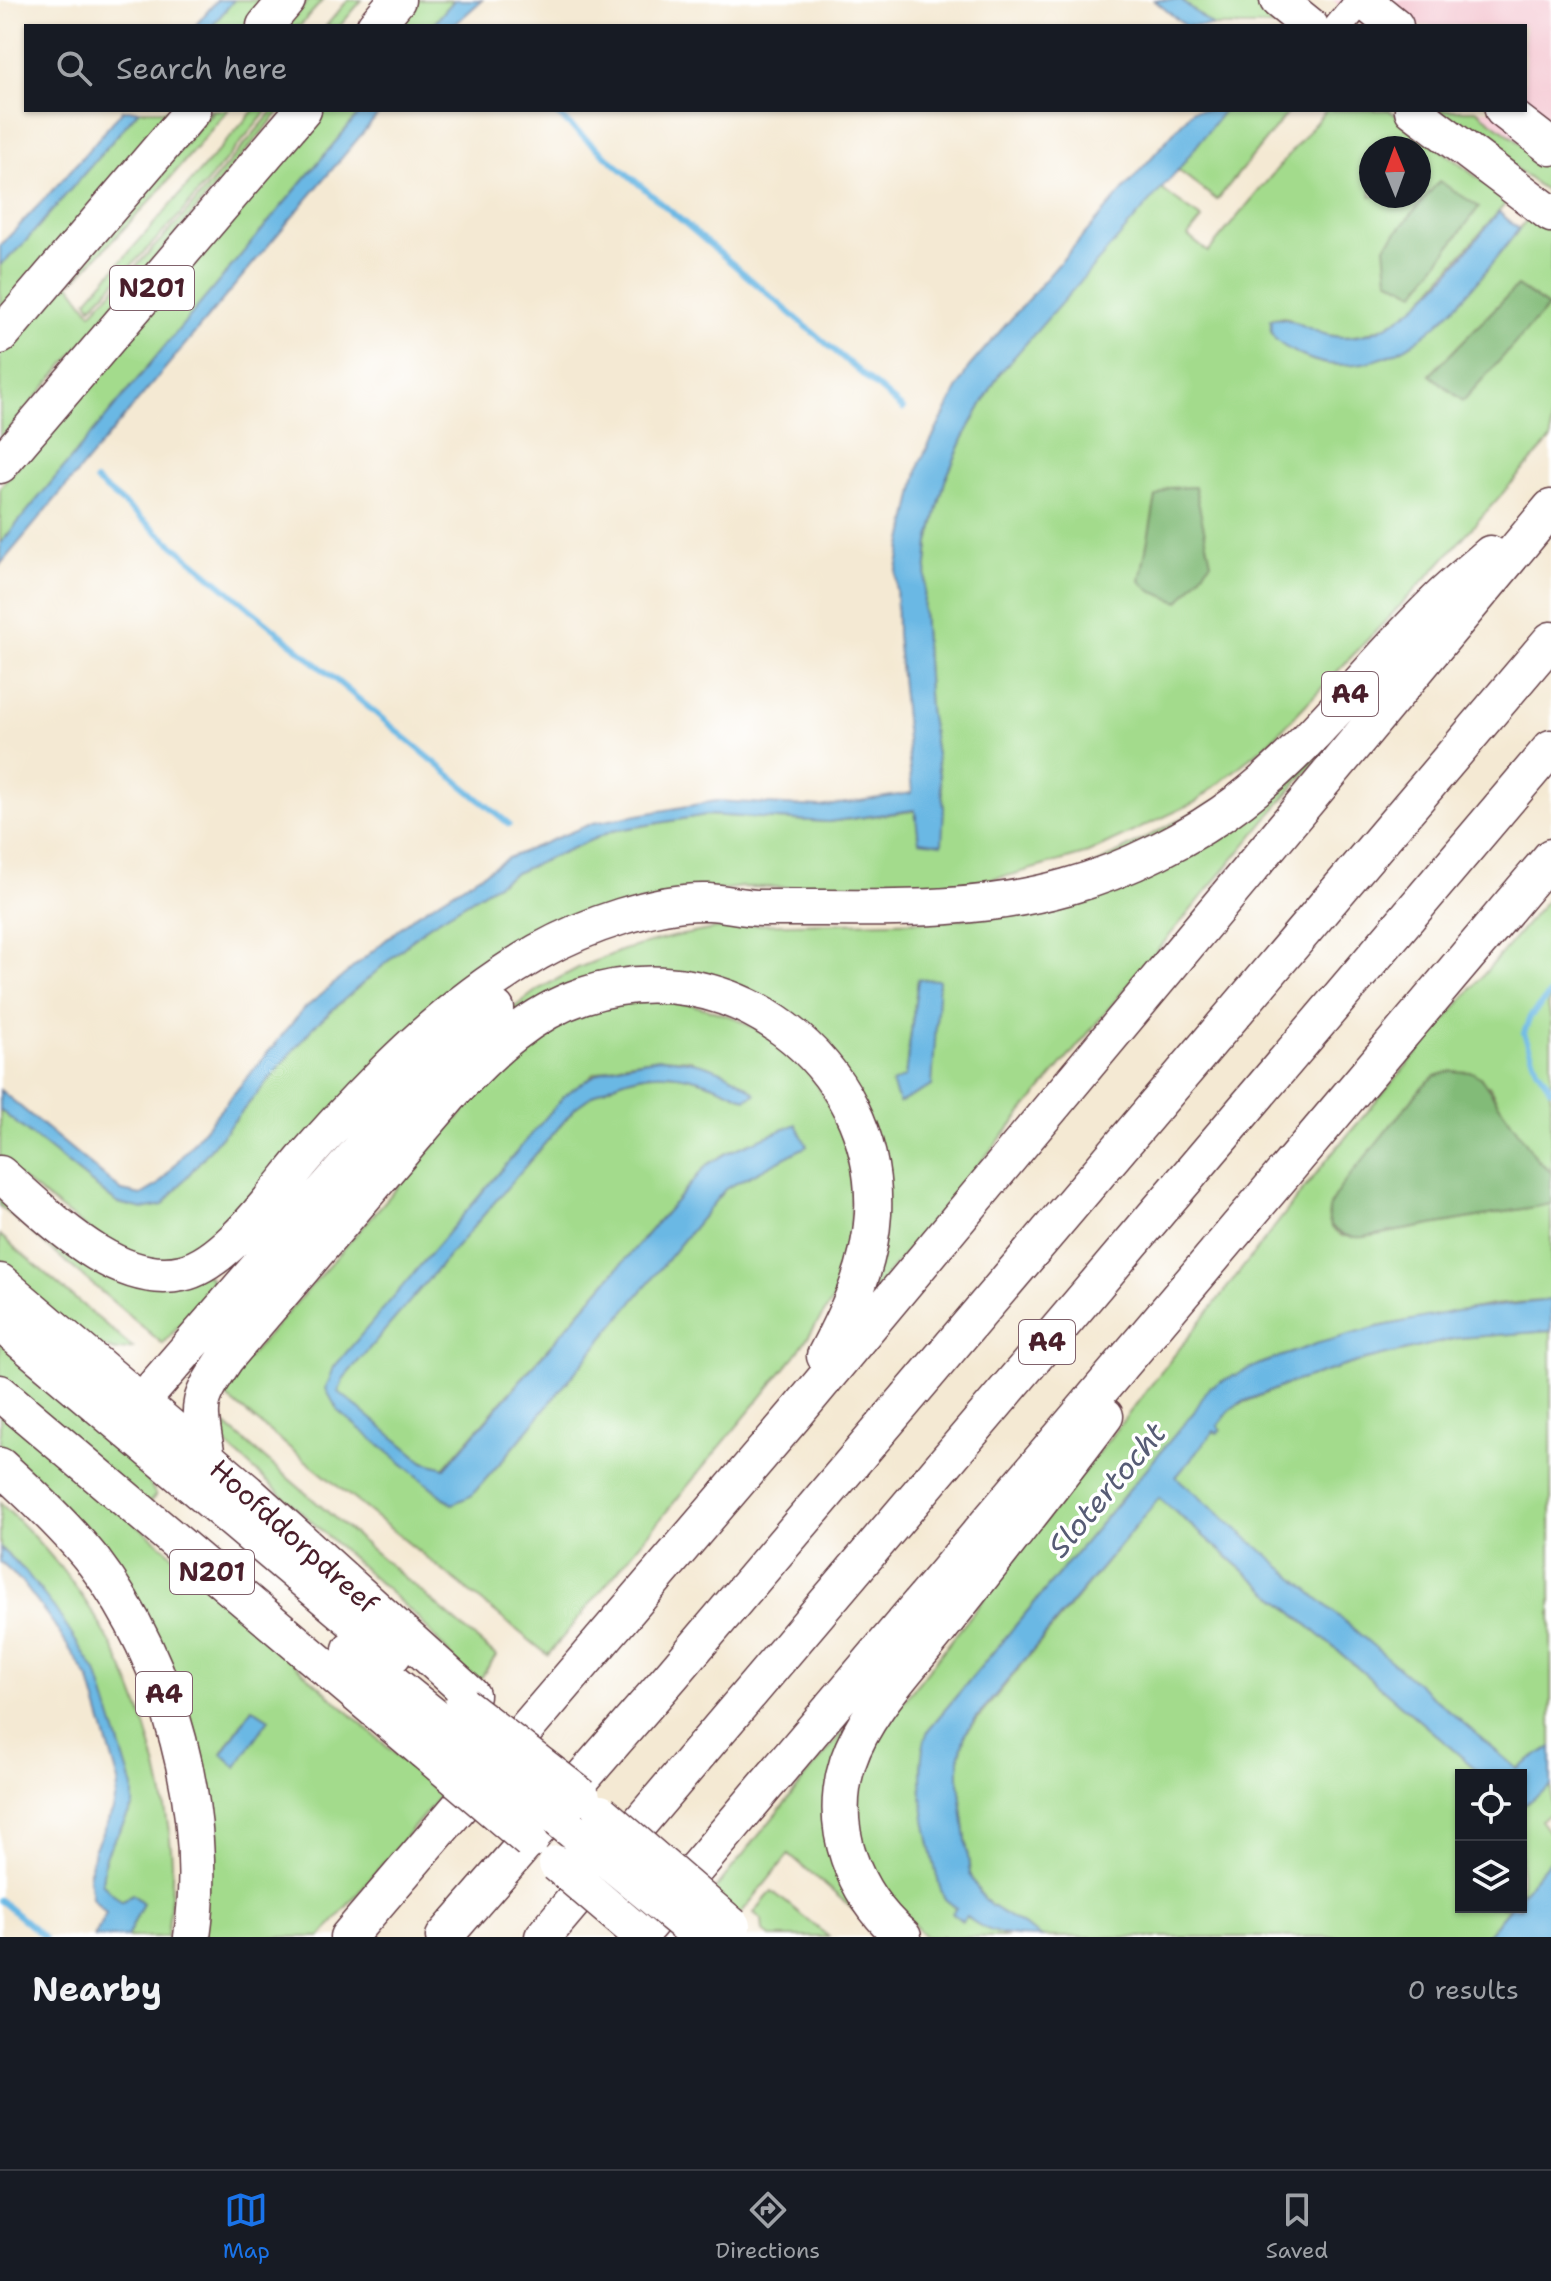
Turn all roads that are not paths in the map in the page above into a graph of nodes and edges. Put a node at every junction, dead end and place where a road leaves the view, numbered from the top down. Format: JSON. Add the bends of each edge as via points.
{"nodes":[{"id":1,"x":287,"y":0,"type":"edge"},
{"id":2,"x":397,"y":0,"type":"edge"},
{"id":3,"x":1278,"y":0,"type":"edge"},
{"id":4,"x":1337,"y":0,"type":"edge"},
{"id":5,"x":1362,"y":0,"type":"edge"},
{"id":6,"x":267,"y":24,"type":"edge"},
{"id":7,"x":377,"y":24,"type":"edge"},
{"id":8,"x":1308,"y":24,"type":"edge"},
{"id":9,"x":1331,"y":24,"type":"edge"},
{"id":10,"x":1341,"y":24,"type":"edge"},
{"id":11,"x":1392,"y":24,"type":"edge"},
{"id":12,"x":191,"y":112,"type":"edge"},
{"id":13,"x":301,"y":112,"type":"edge"},
{"id":14,"x":1416,"y":112,"type":"edge"},
{"id":15,"x":1506,"y":112,"type":"edge"},
{"id":16,"x":1551,"y":147,"type":"edge"},
{"id":17,"x":1551,"y":214,"type":"edge"},
{"id":18,"x":0,"y":336,"type":"edge"},
{"id":19,"x":0,"y":465,"type":"edge"},
{"id":20,"x":1551,"y":500,"type":"edge"},
{"id":21,"x":1551,"y":508,"type":"edge"},
{"id":22,"x":1551,"y":640,"type":"edge"},
{"id":23,"x":1551,"y":748,"type":"edge"},
{"id":24,"x":1551,"y":857,"type":"edge"},
{"id":25,"x":754,"y":908,"type":"junction"},
{"id":26,"x":1306,"y":1145,"type":"junction"},
{"id":27,"x":0,"y":1174,"type":"edge"},
{"id":28,"x":0,"y":1282,"type":"edge"},
{"id":29,"x":0,"y":1323,"type":"edge"},
{"id":30,"x":72,"y":1384,"type":"junction"},
{"id":31,"x":0,"y":1393,"type":"edge"},
{"id":32,"x":142,"y":1401,"type":"junction"},
{"id":33,"x":793,"y":1417,"type":"junction"},
{"id":34,"x":154,"y":1454,"type":"junction"},
{"id":35,"x":207,"y":1457,"type":"junction"},
{"id":36,"x":0,"y":1466,"type":"edge"},
{"id":37,"x":451,"y":1719,"type":"junction"},
{"id":38,"x":580,"y":1828,"type":"junction"},
{"id":39,"x":726,"y":1933,"type":"edge"},
{"id":40,"x":192,"y":1937,"type":"edge"},
{"id":41,"x":348,"y":1937,"type":"edge"},
{"id":42,"x":444,"y":1937,"type":"edge"},
{"id":43,"x":543,"y":1937,"type":"edge"},
{"id":44,"x":640,"y":1937,"type":"edge"},
{"id":45,"x":903,"y":1937,"type":"edge"}],
"edges":[{"from":1,"to":6,"type":"highway"},
{"from":2,"to":7,"type":"highway"},
{"from":3,"to":8,"type":"highway"},
{"from":4,"to":9,"type":"street"},
{"from":5,"to":10,"type":"street"},
{"from":5,"to":11,"type":"highway"},
{"from":12,"to":18,"type":"highway","number":"N201"},
{"from":13,"to":19,"type":"highway","number":"N201"},
{"from":14,"to":17,"type":"highway"},
{"from":15,"to":16,"type":"highway"},
{"from":20,"to":25,"type":"highway","number":"A4","via":[[1435,602],[1309,739],[1240,800],[1174,842],[1066,887],[996,901],[928,908]]},
{"from":21,"to":33,"type":"highway","number":"A4"},
{"from":22,"to":42,"type":"highway","number":"A4"},
{"from":23,"to":43,"type":"highway","number":"A4"},
{"from":24,"to":26,"type":"highway","number":"A4"},
{"from":25,"to":27,"type":"highway","number":"A4","via":[[707,902],[625,916],[539,951],[493,980],[383,1074],[225,1249],[184,1273],[129,1271],[79,1241]]},
{"from":25,"to":32,"type":"highway","number":"A4","via":[[635,931],[567,963],[499,1006],[420,1081]]},
{"from":26,"to":44,"type":"highway","number":"A4"},
{"from":26,"to":45,"type":"highway","number":"A4","via":[[854,1745],[842,1786],[843,1839],[862,1891]]},
{"from":28,"to":32,"type":"highway","name":"Hoofddorpdreef","number":"N201"},
{"from":29,"to":30,"type":"highway","name":"Hoofddorpdreef"},
{"from":30,"to":32,"type":"highway"},
{"from":30,"to":34,"type":"highway","name":"Hoofddorpdreef"},
{"from":31,"to":37,"type":"highway","name":"Hoofddorpdreef","number":"N201"},
{"from":32,"to":34,"type":"highway"},
{"from":32,"to":35,"type":"highway","name":"Hoofddorpdreef","number":"N201"},
{"from":33,"to":35,"type":"highway","number":"A4","via":[[862,1277],[872,1188],[859,1129],[833,1077],[777,1024],[706,991],[648,984],[568,1002],[531,1021],[488,1054],[226,1358],[203,1392],[200,1415]]},
{"from":33,"to":41,"type":"highway","number":"A4"},
{"from":34,"to":37,"type":"highway","name":"Hoofddorpdreef","via":[[167,1491],[194,1519]]},
{"from":35,"to":37,"type":"highway","name":"Hoofddorpdreef","number":"N201"},
{"from":36,"to":40,"type":"highway","number":"A4","via":[[94,1562],[156,1673],[178,1734],[194,1828]]},
{"from":37,"to":38,"type":"highway","name":"Hoofddorpdreef","bridge":true},
{"from":38,"to":39,"type":"highway","bridge":true},
{"from":38,"to":44,"type":"highway","bridge":true}]}
